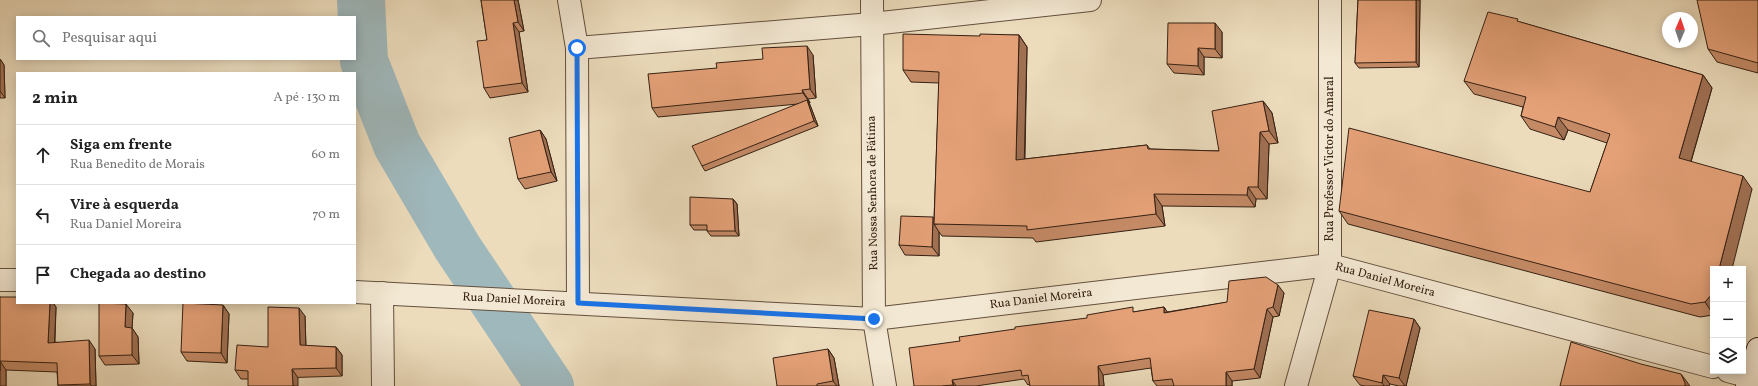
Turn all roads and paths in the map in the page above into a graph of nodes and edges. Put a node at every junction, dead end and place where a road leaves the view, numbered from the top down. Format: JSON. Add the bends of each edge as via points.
{"nodes":[{"id":1,"x":569,"y":0,"type":"edge"},
{"id":2,"x":872,"y":0,"type":"edge"},
{"id":3,"x":1090,"y":0,"type":"edge"},
{"id":4,"x":1330,"y":0,"type":"edge"},
{"id":5,"x":872,"y":24,"type":"junction"},
{"id":6,"x":577,"y":48,"type":"junction"},
{"id":7,"x":1330,"y":265,"type":"junction"},
{"id":8,"x":0,"y":280,"type":"edge"},
{"id":9,"x":16,"y":280,"type":"edge"},
{"id":10,"x":356,"y":292,"type":"edge"},
{"id":11,"x":382,"y":293,"type":"junction"},
{"id":12,"x":578,"y":303,"type":"junction"},
{"id":13,"x":874,"y":319,"type":"junction"},
{"id":14,"x":1758,"y":349,"type":"edge"},
{"id":15,"x":1710,"y":366,"type":"edge"},
{"id":16,"x":1735,"y":374,"type":"edge"},
{"id":17,"x":1752,"y":381,"type":"edge"},
{"id":18,"x":383,"y":386,"type":"edge"},
{"id":19,"x":885,"y":386,"type":"edge"},
{"id":20,"x":1296,"y":386,"type":"edge"}],
"edges":[{"from":1,"to":6,"type":"street"},
{"from":2,"to":5,"type":"street","name":"Rua Nossa Senhora de Fátima"},
{"from":3,"to":5,"type":"street"},
{"from":4,"to":7,"type":"street","name":"Rua Professor Victor do Amaral"},
{"from":5,"to":6,"type":"street"},
{"from":5,"to":13,"type":"street","name":"Rua Nossa Senhora de Fátima"},
{"from":6,"to":12,"type":"street"},
{"from":7,"to":13,"type":"street","name":"Rua Daniel Moreira"},
{"from":7,"to":15,"type":"street","name":"Rua Daniel Moreira"},
{"from":7,"to":20,"type":"street","name":"Rua Professor Victor do Amaral"},
{"from":8,"to":9,"type":"street"},
{"from":10,"to":11,"type":"street","name":"Rua Daniel Moreira"},
{"from":11,"to":12,"type":"street","name":"Rua Daniel Moreira"},
{"from":11,"to":18,"type":"street"},
{"from":12,"to":13,"type":"street","name":"Rua Daniel Moreira"},
{"from":13,"to":19,"type":"street","name":"Rua Nossa Senhora de Fátima"},
{"from":14,"to":17,"type":"street"},
{"from":16,"to":17,"type":"street"}]}
